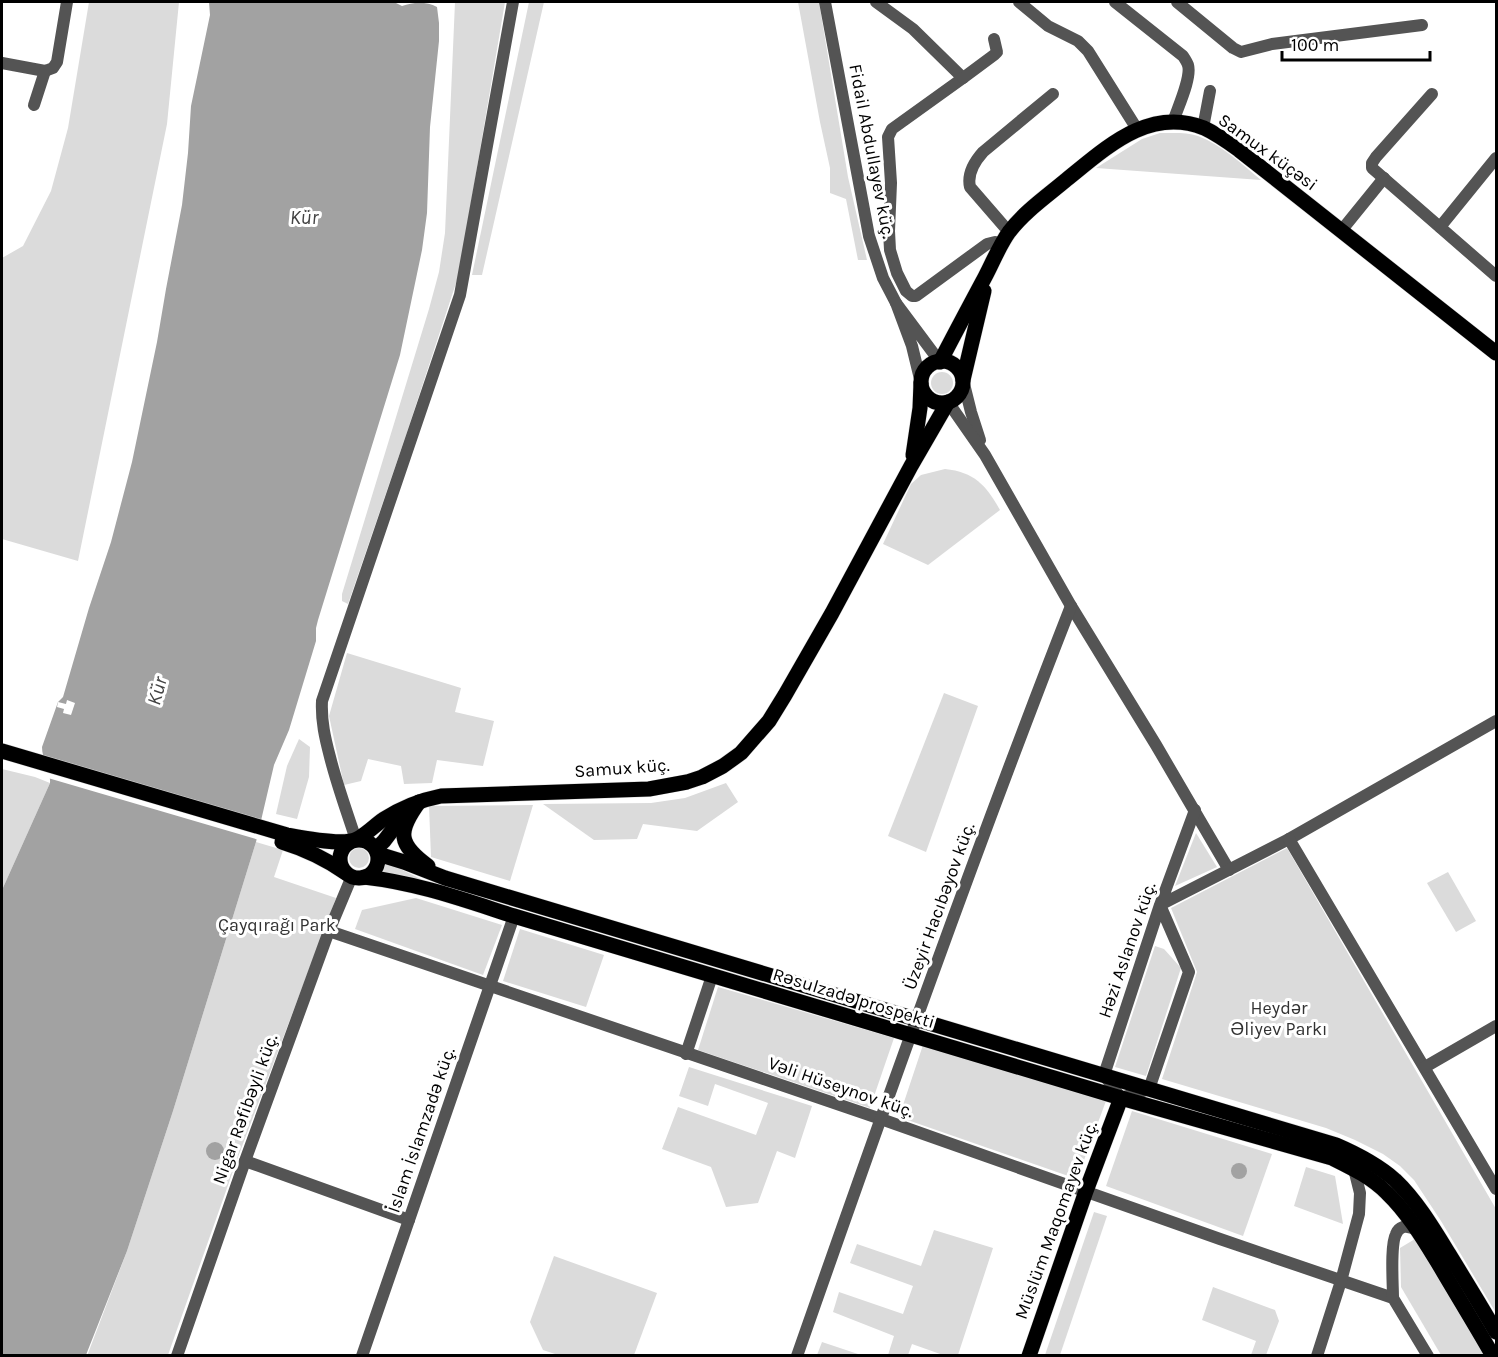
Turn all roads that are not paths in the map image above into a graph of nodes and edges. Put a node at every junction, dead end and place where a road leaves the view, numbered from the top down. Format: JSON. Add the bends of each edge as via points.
{"nodes":[{"id":1,"x":67,"y":2,"type":"edge"},
{"id":2,"x":513,"y":2,"type":"edge"},
{"id":3,"x":825,"y":2,"type":"edge"},
{"id":4,"x":876,"y":2,"type":"edge"},
{"id":5,"x":1019,"y":2,"type":"edge"},
{"id":6,"x":1115,"y":2,"type":"edge"},
{"id":7,"x":1177,"y":2,"type":"edge"},
{"id":8,"x":1422,"y":25,"type":"dead end"},
{"id":9,"x":994,"y":39,"type":"dead end"},
{"id":10,"x":2,"y":63,"type":"edge"},
{"id":11,"x":45,"y":71,"type":"junction"},
{"id":12,"x":963,"y":78,"type":"junction"},
{"id":13,"x":1210,"y":91,"type":"dead end"},
{"id":14,"x":1053,"y":94,"type":"dead end"},
{"id":15,"x":1432,"y":94,"type":"dead end"},
{"id":16,"x":34,"y":105,"type":"dead end"},
{"id":17,"x":1173,"y":122,"type":"junction"},
{"id":18,"x":1203,"y":128,"type":"junction"},
{"id":19,"x":1137,"y":129,"type":"junction"},
{"id":20,"x":1497,"y":159,"type":"edge"},
{"id":21,"x":1384,"y":178,"type":"junction"},
{"id":22,"x":1440,"y":227,"type":"junction"},
{"id":23,"x":1341,"y":231,"type":"junction"},
{"id":24,"x":1005,"y":238,"type":"junction"},
{"id":25,"x":989,"y":268,"type":"junction"},
{"id":26,"x":1497,"y":276,"type":"edge"},
{"id":27,"x":896,"y":303,"type":"junction"},
{"id":28,"x":1497,"y":353,"type":"edge"},
{"id":29,"x":940,"y":362,"type":"junction"},
{"id":30,"x":963,"y":380,"type":"junction"},
{"id":31,"x":921,"y":383,"type":"junction"},
{"id":32,"x":948,"y":402,"type":"junction"},
{"id":33,"x":986,"y":455,"type":"junction"},
{"id":34,"x":911,"y":466,"type":"junction"},
{"id":35,"x":1071,"y":606,"type":"junction"},
{"id":36,"x":1497,"y":721,"type":"edge"},
{"id":37,"x":2,"y":751,"type":"edge"},
{"id":38,"x":2,"y":760,"type":"edge"},
{"id":39,"x":420,"y":801,"type":"junction"},
{"id":40,"x":1195,"y":810,"type":"junction"},
{"id":41,"x":286,"y":839,"type":"junction"},
{"id":42,"x":1289,"y":839,"type":"junction"},
{"id":43,"x":356,"y":840,"type":"junction"},
{"id":44,"x":377,"y":852,"type":"junction"},
{"id":45,"x":1229,"y":870,"type":"junction"},
{"id":46,"x":354,"y":875,"type":"junction"},
{"id":47,"x":445,"y":878,"type":"junction"},
{"id":48,"x":1160,"y":905,"type":"junction"},
{"id":49,"x":514,"y":916,"type":"junction"},
{"id":50,"x":329,"y":931,"type":"junction"},
{"id":51,"x":712,"y":976,"type":"junction"},
{"id":52,"x":490,"y":986,"type":"junction"},
{"id":53,"x":917,"y":1020,"type":"junction"},
{"id":54,"x":1497,"y":1026,"type":"edge"},
{"id":55,"x":911,"y":1035,"type":"junction"},
{"id":56,"x":686,"y":1054,"type":"junction"},
{"id":57,"x":1425,"y":1067,"type":"junction"},
{"id":58,"x":1104,"y":1075,"type":"junction"},
{"id":59,"x":1149,"y":1089,"type":"junction"},
{"id":60,"x":1121,"y":1098,"type":"junction"},
{"id":61,"x":881,"y":1119,"type":"junction"},
{"id":62,"x":1334,"y":1152,"type":"junction"},
{"id":63,"x":244,"y":1161,"type":"junction"},
{"id":64,"x":1354,"y":1169,"type":"junction"},
{"id":65,"x":1497,"y":1189,"type":"edge"},
{"id":66,"x":1086,"y":1191,"type":"junction"},
{"id":67,"x":409,"y":1220,"type":"junction"},
{"id":68,"x":1417,"y":1230,"type":"junction"},
{"id":69,"x":1341,"y":1281,"type":"junction"},
{"id":70,"x":1394,"y":1298,"type":"junction"},
{"id":71,"x":1497,"y":1332,"type":"edge"},
{"id":72,"x":177,"y":1356,"type":"edge"},
{"id":73,"x":362,"y":1356,"type":"edge"},
{"id":74,"x":797,"y":1356,"type":"edge"},
{"id":75,"x":1029,"y":1356,"type":"edge"},
{"id":76,"x":1317,"y":1356,"type":"edge"},
{"id":77,"x":1428,"y":1356,"type":"edge"},
{"id":78,"x":1493,"y":1356,"type":"edge"}],
"edges":[{"from":1,"to":11,"type":"street","via":[[57,62]]},
{"from":2,"to":43,"type":"street","via":[[460,295],[322,701],[325,738]]},
{"from":3,"to":27,"type":"street","name":"Fidail Abdullayev küç.","via":[[869,237]]},
{"from":4,"to":12,"type":"street","via":[[913,29]]},
{"from":5,"to":19,"type":"street","via":[[1088,51]]},
{"from":6,"to":17,"type":"street","via":[[1183,56],[1188,65],[1189,73]]},
{"from":7,"to":8,"type":"street","via":[[1241,52],[1272,44]]},
{"from":9,"to":12,"type":"street","via":[[997,52]]},
{"from":10,"to":11,"type":"street"},
{"from":11,"to":16,"type":"street"},
{"from":12,"to":24,"type":"street","via":[[892,129],[888,137],[890,250],[906,291],[916,296],[987,244]]},
{"from":13,"to":18,"type":"street"},
{"from":14,"to":24,"type":"street","via":[[983,152],[971,174],[970,186]]},
{"from":15,"to":21,"type":"street","via":[[1372,164]]},
{"from":17,"to":18,"type":"main road","name":"Samux küçəsi"},
{"from":17,"to":19,"type":"main road","name":"Samux küçəsi"},
{"from":18,"to":23,"type":"main road","name":"Samux küçəsi","via":[[1239,150]]},
{"from":19,"to":24,"type":"main road","name":"Samux küçəsi","via":[[1092,159],[1023,216]]},
{"from":20,"to":22,"type":"street"},
{"from":21,"to":22,"type":"street"},
{"from":21,"to":23,"type":"street"},
{"from":22,"to":26,"type":"street"},
{"from":23,"to":28,"type":"main road","name":"Samux küçəsi"},
{"from":24,"to":25,"type":"main road","name":"Samux küçəsi"},
{"from":25,"to":29,"type":"main road"},
{"from":25,"to":30,"type":"main road"},
{"from":27,"to":29,"type":"street"},
{"from":27,"to":31,"type":"street"},
{"from":29,"to":30,"type":"main road","via":[[958,369]]},
{"from":29,"to":31,"type":"main road","via":[[925,371]]},
{"from":30,"to":32,"type":"main road","via":[[958,396]]},
{"from":30,"to":33,"type":"street"},
{"from":31,"to":32,"type":"main road","via":[[930,399]]},
{"from":31,"to":34,"type":"main road"},
{"from":32,"to":33,"type":"street"},
{"from":32,"to":34,"type":"main road","name":"Samux küç."},
{"from":33,"to":35,"type":"street"},
{"from":34,"to":39,"type":"main road","name":"Samux küç.","via":[[780,703],[756,737],[723,766],[687,782],[649,789],[441,796]]},
{"from":35,"to":40,"type":"street"},
{"from":35,"to":53,"type":"street","name":"Üzeyir Hacıbəyov küç."},
{"from":36,"to":42,"type":"street"},
{"from":37,"to":41,"type":"main road"},
{"from":38,"to":41,"type":"main road"},
{"from":39,"to":43,"type":"main road","name":"Samux küç.","via":[[386,818]]},
{"from":39,"to":44,"type":"main road","via":[[405,813]]},
{"from":39,"to":47,"type":"main road","via":[[406,823],[405,844]]},
{"from":40,"to":45,"type":"street"},
{"from":40,"to":48,"type":"street","name":"Həzi Aslanov küç."},
{"from":41,"to":43,"type":"main road"},
{"from":41,"to":46,"type":"main road"},
{"from":42,"to":45,"type":"street"},
{"from":42,"to":57,"type":"street"},
{"from":43,"to":44,"type":"main road","via":[[367,841]]},
{"from":43,"to":46,"type":"main road","via":[[345,845],[340,856],[340,862]]},
{"from":44,"to":46,"type":"main road","via":[[377,866],[370,874]]},
{"from":44,"to":47,"type":"main road","name":"Rəsulzadə prospekti"},
{"from":45,"to":48,"type":"street"},
{"from":46,"to":49,"type":"main road","name":"Rəsulzadə prospekti","via":[[416,885]]},
{"from":46,"to":50,"type":"street","name":"Nigar Rəfibəyli küç."},
{"from":47,"to":53,"type":"main road","name":"Rəsulzadə prospekti"},
{"from":48,"to":58,"type":"street","name":"Həzi Aslanov küç."},
{"from":48,"to":59,"type":"street","via":[[1189,972]]},
{"from":49,"to":51,"type":"main road","name":"Rəsulzadə prospekti"},
{"from":49,"to":52,"type":"street","name":"İslam İslamzadə küç."},
{"from":50,"to":52,"type":"street","name":"Vəli Hüseynov küç."},
{"from":50,"to":63,"type":"street","name":"Nigar Rəfibəyli küç."},
{"from":51,"to":55,"type":"main road","name":"Rəsulzadə prospekti"},
{"from":51,"to":56,"type":"street"},
{"from":52,"to":56,"type":"street","name":"Vəli Hüseynov küç."},
{"from":52,"to":67,"type":"street","name":"İslam İslamzadə küç."},
{"from":53,"to":55,"type":"street","name":"Üzeyir Hacıbəyov küç."},
{"from":53,"to":58,"type":"main road","name":"Rəsulzadə prospekti"},
{"from":54,"to":57,"type":"street"},
{"from":55,"to":60,"type":"main road","name":"Rəsulzadə prospekti"},
{"from":55,"to":61,"type":"street","name":"Üzeyir Hacıbəyov küç."},
{"from":56,"to":61,"type":"street","name":"Vəli Hüseynov küç."},
{"from":57,"to":65,"type":"street"},
{"from":58,"to":59,"type":"main road","name":"Rəsulzadə prospekti"},
{"from":58,"to":60,"type":"street"},
{"from":59,"to":60,"type":"street"},
{"from":59,"to":62,"type":"main road","name":"Rəsulzadə prospekti"},
{"from":60,"to":62,"type":"main road","name":"Rəsulzadə prospekti"},
{"from":60,"to":66,"type":"main road","name":"Müslüm Maqomayev küç."},
{"from":61,"to":66,"type":"street","name":"Vəli Hüseynov küç."},
{"from":61,"to":74,"type":"street","name":"Üzeyir Hacıbəyov küç."},
{"from":62,"to":64,"type":"main road"},
{"from":62,"to":71,"type":"main road","via":[[1360,1156],[1394,1179],[1421,1210]]},
{"from":63,"to":67,"type":"street"},
{"from":63,"to":72,"type":"street","name":"Nigar Rəfibəyli küç."},
{"from":64,"to":68,"type":"main road","via":[[1386,1192]]},
{"from":64,"to":69,"type":"street","via":[[1360,1206]]},
{"from":66,"to":69,"type":"street","name":"Vəli Hüseynov küç."},
{"from":66,"to":75,"type":"main road","name":"Müslüm Maqomayev küç."},
{"from":67,"to":73,"type":"street","name":"İslam İslamzadə küç."},
{"from":68,"to":70,"type":"street","via":[[1403,1227],[1395,1235]]},
{"from":68,"to":78,"type":"main road"},
{"from":69,"to":70,"type":"street","name":"Vəli Hüseynov küç."},
{"from":69,"to":76,"type":"street"},
{"from":70,"to":77,"type":"street"}]}
